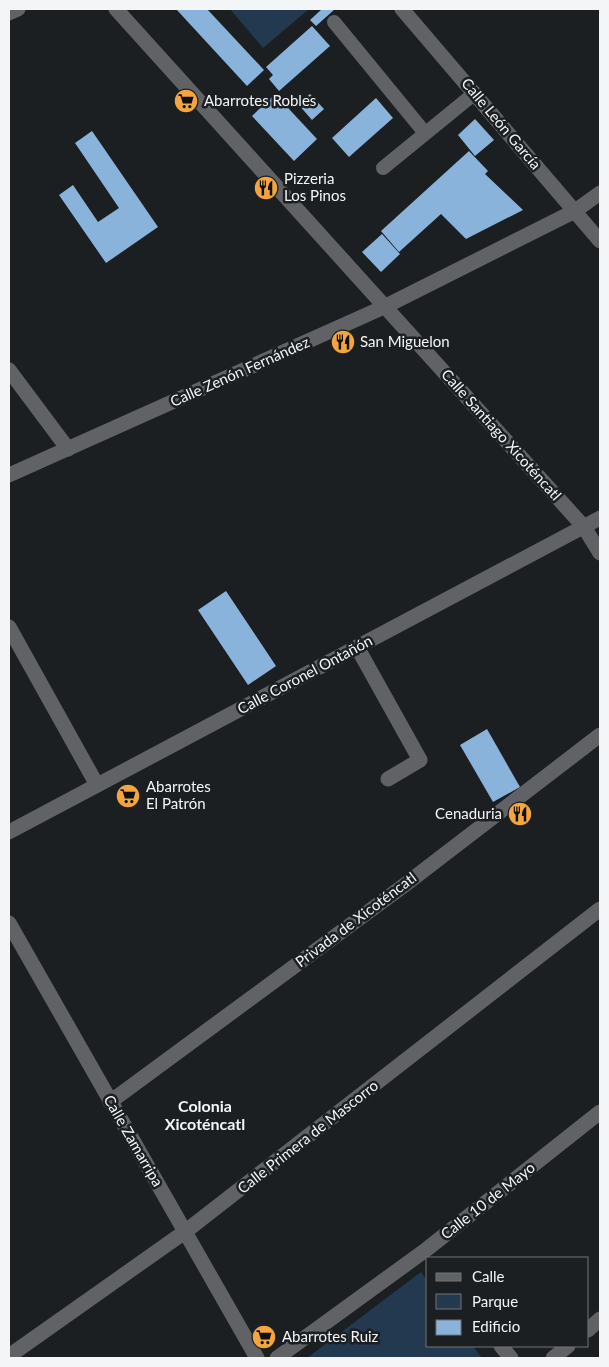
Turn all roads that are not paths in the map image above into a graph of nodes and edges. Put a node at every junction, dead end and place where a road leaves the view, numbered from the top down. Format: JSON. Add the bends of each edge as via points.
{"nodes":[{"id":1,"x":18,"y":9,"type":"edge"},
{"id":2,"x":116,"y":9,"type":"edge"},
{"id":3,"x":402,"y":9,"type":"edge"},
{"id":4,"x":9,"y":13,"type":"edge"},
{"id":5,"x":334,"y":22,"type":"dead end"},
{"id":6,"x":476,"y":93,"type":"junction"},
{"id":7,"x":425,"y":133,"type":"junction"},
{"id":8,"x":383,"y":168,"type":"dead end"},
{"id":9,"x":600,"y":193,"type":"edge"},
{"id":10,"x":575,"y":211,"type":"junction"},
{"id":11,"x":600,"y":241,"type":"edge"},
{"id":12,"x":384,"y":307,"type":"junction"},
{"id":13,"x":9,"y":370,"type":"edge"},
{"id":14,"x":68,"y":449,"type":"junction"},
{"id":15,"x":9,"y":475,"type":"edge"},
{"id":16,"x":600,"y":518,"type":"edge"},
{"id":17,"x":584,"y":527,"type":"junction"},
{"id":18,"x":600,"y":552,"type":"edge"},
{"id":19,"x":9,"y":627,"type":"edge"},
{"id":20,"x":357,"y":647,"type":"junction"},
{"id":21,"x":600,"y":735,"type":"edge"},
{"id":22,"x":388,"y":779,"type":"dead end"},
{"id":23,"x":97,"y":785,"type":"junction"},
{"id":24,"x":9,"y":832,"type":"edge"},
{"id":25,"x":600,"y":909,"type":"edge"},
{"id":26,"x":9,"y":923,"type":"edge"},
{"id":27,"x":110,"y":1102,"type":"junction"},
{"id":28,"x":600,"y":1112,"type":"edge"},
{"id":29,"x":186,"y":1231,"type":"junction"},
{"id":30,"x":431,"y":1253,"type":"edge"},
{"id":31,"x":600,"y":1319,"type":"edge"},
{"id":32,"x":589,"y":1329,"type":"edge"},
{"id":33,"x":502,"y":1347,"type":"edge"},
{"id":34,"x":567,"y":1347,"type":"edge"},
{"id":35,"x":9,"y":1355,"type":"edge"},
{"id":36,"x":257,"y":1358,"type":"edge"},
{"id":37,"x":277,"y":1358,"type":"edge"},
{"id":38,"x":511,"y":1358,"type":"edge"},
{"id":39,"x":553,"y":1358,"type":"edge"}],
"edges":[{"from":1,"to":4,"type":"street"},
{"from":2,"to":12,"type":"street","name":"Calle Santiago Xicoténcatl"},
{"from":3,"to":6,"type":"street","name":"Calle León García"},
{"from":5,"to":7,"type":"lane"},
{"from":6,"to":7,"type":"lane"},
{"from":6,"to":10,"type":"street","name":"Calle León García"},
{"from":7,"to":8,"type":"lane"},
{"from":9,"to":10,"type":"street","name":"Calle Zenón Fernández"},
{"from":10,"to":11,"type":"street","name":"Calle León García"},
{"from":10,"to":12,"type":"street","name":"Calle Zenón Fernández"},
{"from":12,"to":14,"type":"street","name":"Calle Zenón Fernández"},
{"from":12,"to":17,"type":"street","name":"Calle Santiago Xicoténcatl"},
{"from":13,"to":14,"type":"street"},
{"from":14,"to":15,"type":"street","name":"Calle Zenón Fernández"},
{"from":16,"to":17,"type":"street","name":"Calle Coronel Ontañón"},
{"from":17,"to":18,"type":"street","name":"Calle Santiago Xicoténcatl"},
{"from":17,"to":20,"type":"street","name":"Calle Coronel Ontañón"},
{"from":19,"to":23,"type":"street"},
{"from":20,"to":22,"type":"street","via":[[420,760]]},
{"from":20,"to":23,"type":"street","name":"Calle Coronel Ontañón"},
{"from":21,"to":27,"type":"street","name":"Privada de Xicoténcatl","via":[[406,884]]},
{"from":23,"to":24,"type":"street","name":"Calle Coronel Ontañón"},
{"from":25,"to":29,"type":"street","name":"Calle Primera de Mascorro"},
{"from":26,"to":27,"type":"street","name":"Calle Zamarripa"},
{"from":27,"to":29,"type":"street","name":"Calle Zamarripa"},
{"from":28,"to":30,"type":"street","name":"Calle 10 de Mayo"},
{"from":29,"to":35,"type":"street","name":"Calle Primera de Mascorro"},
{"from":29,"to":36,"type":"street","name":"Calle Zamarripa"},
{"from":30,"to":37,"type":"street","name":"Calle 10 de Mayo"},
{"from":31,"to":32,"type":"street"},
{"from":33,"to":38,"type":"street"},
{"from":34,"to":39,"type":"street"}]}
